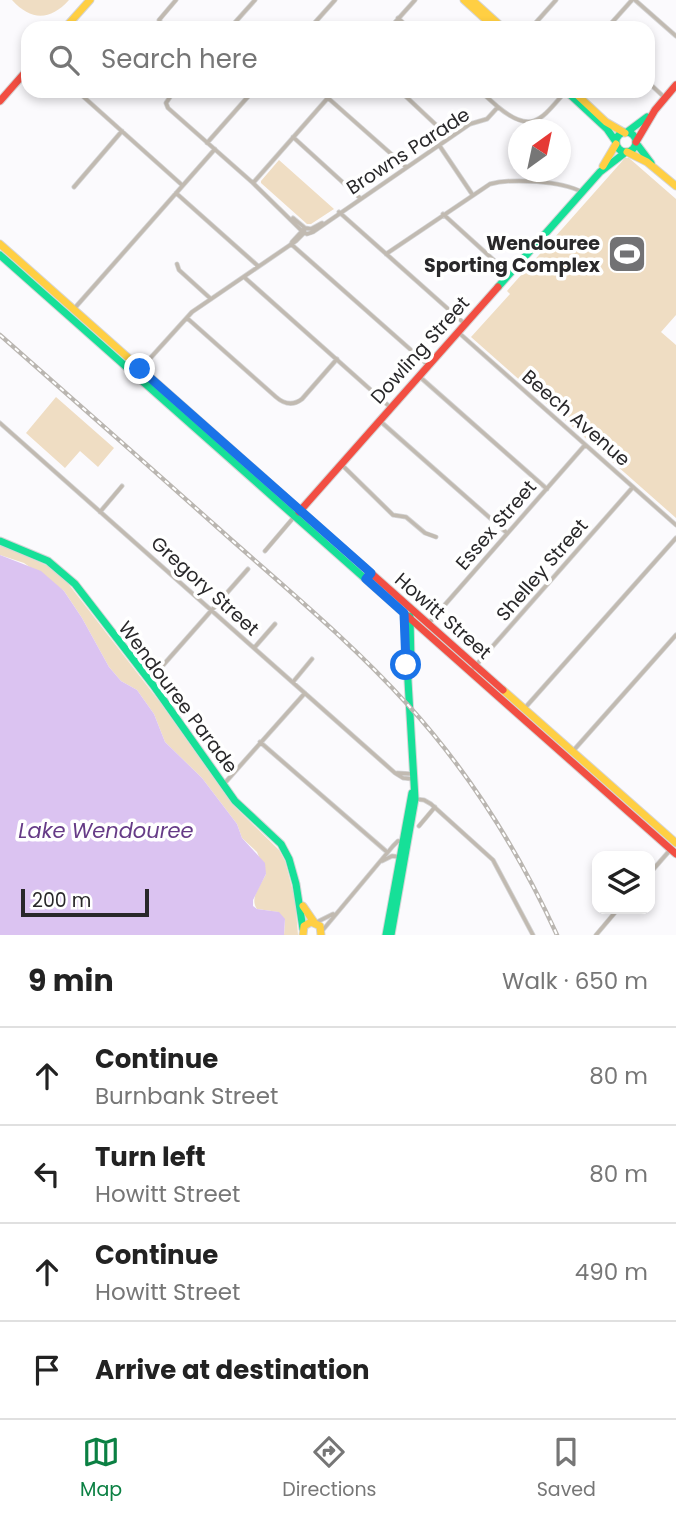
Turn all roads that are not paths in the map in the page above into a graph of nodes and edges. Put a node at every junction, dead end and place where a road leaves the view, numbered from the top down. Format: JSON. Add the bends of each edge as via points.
{"nodes":[{"id":1,"x":90,"y":0,"type":"edge"},
{"id":2,"x":176,"y":0,"type":"edge"},
{"id":3,"x":254,"y":0,"type":"edge"},
{"id":4,"x":335,"y":0,"type":"edge"},
{"id":5,"x":415,"y":0,"type":"edge"},
{"id":6,"x":464,"y":0,"type":"edge"},
{"id":7,"x":556,"y":0,"type":"edge"},
{"id":8,"x":633,"y":0,"type":"edge"},
{"id":9,"x":475,"y":3,"type":"edge"},
{"id":10,"x":398,"y":18,"type":"junction"},
{"id":11,"x":71,"y":21,"type":"edge"},
{"id":12,"x":157,"y":21,"type":"edge"},
{"id":13,"x":236,"y":21,"type":"edge"},
{"id":14,"x":316,"y":21,"type":"edge"},
{"id":15,"x":396,"y":21,"type":"edge"},
{"id":16,"x":401,"y":21,"type":"edge"},
{"id":17,"x":489,"y":21,"type":"edge"},
{"id":18,"x":495,"y":21,"type":"edge"},
{"id":19,"x":537,"y":21,"type":"edge"},
{"id":20,"x":614,"y":21,"type":"edge"},
{"id":21,"x":676,"y":36,"type":"edge"},
{"id":22,"x":21,"y":77,"type":"edge"},
{"id":23,"x":676,"y":85,"type":"edge"},
{"id":24,"x":655,"y":88,"type":"edge"},
{"id":25,"x":666,"y":97,"type":"junction"},
{"id":26,"x":85,"y":98,"type":"edge"},
{"id":27,"x":169,"y":98,"type":"edge"},
{"id":28,"x":247,"y":98,"type":"edge"},
{"id":29,"x":328,"y":98,"type":"joint"},
{"id":30,"x":407,"y":98,"type":"edge"},
{"id":31,"x":488,"y":98,"type":"edge"},
{"id":32,"x":560,"y":98,"type":"edge"},
{"id":33,"x":574,"y":98,"type":"edge"},
{"id":34,"x":580,"y":98,"type":"edge"},
{"id":35,"x":0,"y":101,"type":"edge"},
{"id":36,"x":498,"y":107,"type":"junction"},
{"id":37,"x":654,"y":110,"type":"junction"},
{"id":38,"x":122,"y":131,"type":"junction"},
{"id":39,"x":626,"y":133,"type":"junction"},
{"id":40,"x":293,"y":137,"type":"junction"},
{"id":41,"x":450,"y":138,"type":"junction"},
{"id":42,"x":616,"y":142,"type":"junction"},
{"id":43,"x":636,"y":142,"type":"junction"},
{"id":44,"x":207,"y":143,"type":"junction"},
{"id":45,"x":439,"y":145,"type":"junction"},
{"id":46,"x":215,"y":149,"type":"junction"},
{"id":47,"x":627,"y":152,"type":"junction"},
{"id":48,"x":406,"y":167,"type":"junction"},
{"id":49,"x":600,"y":172,"type":"junction"},
{"id":50,"x":661,"y":173,"type":"junction"},
{"id":51,"x":253,"y":183,"type":"junction"},
{"id":52,"x":183,"y":185,"type":"junction"},
{"id":53,"x":676,"y":186,"type":"edge"},
{"id":54,"x":74,"y":187,"type":"dead end"},
{"id":55,"x":582,"y":192,"type":"junction"},
{"id":56,"x":176,"y":193,"type":"junction"},
{"id":57,"x":472,"y":194,"type":"junction"},
{"id":58,"x":360,"y":198,"type":"junction"},
{"id":59,"x":340,"y":212,"type":"junction"},
{"id":60,"x":443,"y":214,"type":"junction"},
{"id":61,"x":303,"y":230,"type":"junction"},
{"id":62,"x":0,"y":244,"type":"edge"},
{"id":63,"x":291,"y":244,"type":"junction"},
{"id":64,"x":386,"y":254,"type":"junction"},
{"id":65,"x":0,"y":255,"type":"edge"},
{"id":66,"x":177,"y":264,"type":"dead end"},
{"id":67,"x":258,"y":267,"type":"junction"},
{"id":68,"x":509,"y":274,"type":"junction"},
{"id":69,"x":244,"y":277,"type":"junction"},
{"id":70,"x":211,"y":299,"type":"junction"},
{"id":71,"x":74,"y":310,"type":"junction"},
{"id":72,"x":187,"y":317,"type":"junction"},
{"id":73,"x":465,"y":324,"type":"junction"},
{"id":74,"x":458,"y":332,"type":"junction"},
{"id":75,"x":337,"y":359,"type":"junction"},
{"id":76,"x":428,"y":365,"type":"junction"},
{"id":77,"x":137,"y":372,"type":"junction"},
{"id":78,"x":418,"y":376,"type":"junction"},
{"id":79,"x":390,"y":407,"type":"junction"},
{"id":80,"x":379,"y":419,"type":"junction"},
{"id":81,"x":0,"y":423,"type":"edge"},
{"id":82,"x":586,"y":445,"type":"junction"},
{"id":83,"x":341,"y":464,"type":"junction"},
{"id":84,"x":122,"y":486,"type":"dead end"},
{"id":85,"x":634,"y":487,"type":"junction"},
{"id":86,"x":547,"y":489,"type":"junction"},
{"id":87,"x":100,"y":512,"type":"junction"},
{"id":88,"x":297,"y":513,"type":"junction"},
{"id":89,"x":676,"y":525,"type":"edge"},
{"id":90,"x":507,"y":533,"type":"junction"},
{"id":91,"x":436,"y":537,"type":"dead end"},
{"id":92,"x":676,"y":538,"type":"edge"},
{"id":93,"x":0,"y":541,"type":"edge"},
{"id":94,"x":265,"y":551,"type":"dead end"},
{"id":95,"x":248,"y":569,"type":"dead end"},
{"id":96,"x":212,"y":610,"type":"junction"},
{"id":97,"x":407,"y":616,"type":"junction"},
{"id":98,"x":275,"y":624,"type":"dead end"},
{"id":99,"x":426,"y":627,"type":"junction"},
{"id":100,"x":676,"y":635,"type":"edge"},
{"id":101,"x":410,"y":636,"type":"junction"},
{"id":102,"x":254,"y":648,"type":"junction"},
{"id":103,"x":312,"y":659,"type":"dead end"},
{"id":104,"x":473,"y":669,"type":"junction"},
{"id":105,"x":408,"y":671,"type":"junction"},
{"id":106,"x":150,"y":680,"type":"junction"},
{"id":107,"x":293,"y":682,"type":"junction"},
{"id":108,"x":305,"y":693,"type":"junction"},
{"id":109,"x":524,"y":709,"type":"junction"},
{"id":110,"x":260,"y":742,"type":"junction"},
{"id":111,"x":573,"y":751,"type":"junction"},
{"id":112,"x":413,"y":776,"type":"junction"},
{"id":113,"x":223,"y":785,"type":"junction"},
{"id":114,"x":415,"y":799,"type":"junction"},
{"id":115,"x":435,"y":807,"type":"junction"},
{"id":116,"x":419,"y":826,"type":"dead end"},
{"id":117,"x":406,"y":843,"type":"junction"},
{"id":118,"x":674,"y":849,"type":"edge"},
{"id":119,"x":387,"y":852,"type":"junction"},
{"id":120,"x":403,"y":858,"type":"junction"},
{"id":121,"x":378,"y":864,"type":"junction"},
{"id":122,"x":655,"y":868,"type":"edge"},
{"id":123,"x":299,"y":900,"type":"junction"},
{"id":124,"x":338,"y":911,"type":"junction"},
{"id":125,"x":614,"y":914,"type":"edge"},
{"id":126,"x":315,"y":922,"type":"junction"},
{"id":127,"x":303,"y":932,"type":"edge"},
{"id":128,"x":321,"y":934,"type":"edge"},
{"id":129,"x":388,"y":935,"type":"edge"},
{"id":130,"x":533,"y":935,"type":"edge"},
{"id":131,"x":596,"y":935,"type":"edge"}],
"edges":[{"from":1,"to":11,"type":"main road"},
{"from":2,"to":12,"type":"street"},
{"from":3,"to":13,"type":"street"},
{"from":4,"to":14,"type":"street"},
{"from":5,"to":10,"type":"street"},
{"from":6,"to":9,"type":"main road"},
{"from":7,"to":19,"type":"street"},
{"from":8,"to":20,"type":"street"},
{"from":8,"to":21,"type":"street"},
{"from":9,"to":17,"type":"main road"},
{"from":9,"to":18,"type":"main road"},
{"from":10,"to":15,"type":"street"},
{"from":10,"to":16,"type":"street"},
{"from":22,"to":35,"type":"main road"},
{"from":23,"to":25,"type":"main road"},
{"from":24,"to":25,"type":"street"},
{"from":25,"to":37,"type":"main road"},
{"from":26,"to":38,"type":"street"},
{"from":27,"to":44,"type":"street","via":[[169,108]]},
{"from":28,"to":44,"type":"street"},
{"from":29,"to":40,"type":"street"},
{"from":29,"to":48,"type":"street"},
{"from":30,"to":41,"type":"street"},
{"from":31,"to":36,"type":"street"},
{"from":32,"to":36,"type":"street","name":"Browns Parade","via":[[533,122],[518,121]]},
{"from":33,"to":42,"type":"main road"},
{"from":34,"to":39,"type":"main road"},
{"from":36,"to":41,"type":"street","name":"Browns Parade"},
{"from":37,"to":39,"type":"main road"},
{"from":37,"to":43,"type":"main road"},
{"from":38,"to":52,"type":"street"},
{"from":38,"to":54,"type":"street"},
{"from":39,"to":42,"type":"main road"},
{"from":39,"to":43,"type":"main road"},
{"from":40,"to":51,"type":"street"},
{"from":40,"to":58,"type":"street"},
{"from":41,"to":45,"type":"street","name":"Browns Parade"},
{"from":42,"to":47,"type":"main road"},
{"from":42,"to":49,"type":"main road","name":"Dowling Street"},
{"from":43,"to":47,"type":"main road"},
{"from":43,"to":50,"type":"main road"},
{"from":44,"to":46,"type":"street"},
{"from":45,"to":48,"type":"street","name":"Browns Parade"},
{"from":45,"to":57,"type":"street"},
{"from":46,"to":51,"type":"street"},
{"from":46,"to":52,"type":"street"},
{"from":47,"to":49,"type":"main road","name":"Dowling Street"},
{"from":47,"to":50,"type":"main road"},
{"from":48,"to":58,"type":"street","name":"Browns Parade"},
{"from":49,"to":55,"type":"main road","name":"Dowling Street"},
{"from":50,"to":53,"type":"main road"},
{"from":51,"to":61,"type":"street"},
{"from":52,"to":56,"type":"street"},
{"from":55,"to":57,"type":"street","via":[[568,186],[504,181]]},
{"from":55,"to":68,"type":"main road","name":"Dowling Street"},
{"from":56,"to":67,"type":"street"},
{"from":56,"to":71,"type":"street"},
{"from":57,"to":60,"type":"street"},
{"from":58,"to":59,"type":"street","name":"Browns Parade"},
{"from":59,"to":61,"type":"street","name":"Browns Parade","via":[[313,232]]},
{"from":59,"to":64,"type":"street"},
{"from":60,"to":64,"type":"street"},
{"from":60,"to":68,"type":"street"},
{"from":61,"to":63,"type":"street","name":"Browns Parade"},
{"from":62,"to":71,"type":"main road","name":"Howitt Street"},
{"from":63,"to":67,"type":"street","name":"Browns Parade"},
{"from":63,"to":76,"type":"street"},
{"from":64,"to":73,"type":"street"},
{"from":65,"to":77,"type":"main road","name":"Howitt Street"},
{"from":66,"to":70,"type":"street"},
{"from":67,"to":69,"type":"street","name":"Browns Parade"},
{"from":68,"to":73,"type":"main road","name":"Dowling Street"},
{"from":69,"to":70,"type":"street","name":"Browns Parade"},
{"from":69,"to":75,"type":"street"},
{"from":70,"to":72,"type":"street","name":"Browns Parade"},
{"from":71,"to":77,"type":"main road","name":"Howitt Street"},
{"from":72,"to":75,"type":"street","via":[[285,403],[299,401]]},
{"from":72,"to":77,"type":"street","name":"Browns Parade"},
{"from":73,"to":74,"type":"main road","name":"Dowling Street"},
{"from":74,"to":76,"type":"main road","name":"Dowling Street"},
{"from":74,"to":82,"type":"street","name":"Beech Avenue"},
{"from":75,"to":79,"type":"street"},
{"from":76,"to":78,"type":"main road","name":"Dowling Street"},
{"from":77,"to":88,"type":"main road","name":"Howitt Street"},
{"from":78,"to":79,"type":"main road","name":"Dowling Street"},
{"from":78,"to":86,"type":"street"},
{"from":79,"to":80,"type":"main road","name":"Dowling Street"},
{"from":80,"to":83,"type":"main road","name":"Dowling Street"},
{"from":80,"to":90,"type":"street"},
{"from":81,"to":87,"type":"street","name":"Gregory Street"},
{"from":82,"to":85,"type":"street","name":"Beech Avenue"},
{"from":82,"to":86,"type":"street","name":"Essex Street"},
{"from":83,"to":88,"type":"main road","name":"Dowling Street"},
{"from":83,"to":91,"type":"street","via":[[393,514],[407,517]]},
{"from":84,"to":87,"type":"street"},
{"from":85,"to":89,"type":"street","name":"Beech Avenue"},
{"from":85,"to":104,"type":"street","name":"Shelley Street"},
{"from":86,"to":90,"type":"street","name":"Essex Street"},
{"from":87,"to":96,"type":"street","name":"Gregory Street"},
{"from":88,"to":94,"type":"street","name":"Dowling Street"},
{"from":88,"to":97,"type":"main road","name":"Howitt Street"},
{"from":90,"to":99,"type":"street","name":"Essex Street"},
{"from":92,"to":109,"type":"street"},
{"from":93,"to":106,"type":"main road","name":"Wendouree Parade","via":[[65,573]]},
{"from":95,"to":96,"type":"street"},
{"from":96,"to":102,"type":"street","name":"Gregory Street"},
{"from":96,"to":106,"type":"street"},
{"from":97,"to":99,"type":"main road","name":"Howitt Street"},
{"from":97,"to":101,"type":"main road"},
{"from":97,"to":105,"type":"main road"},
{"from":98,"to":102,"type":"street"},
{"from":99,"to":101,"type":"main road"},
{"from":99,"to":104,"type":"main road","name":"Howitt Street"},
{"from":100,"to":111,"type":"street"},
{"from":101,"to":105,"type":"main road"},
{"from":102,"to":107,"type":"street","name":"Gregory Street"},
{"from":103,"to":107,"type":"street"},
{"from":104,"to":109,"type":"main road","name":"Howitt Street"},
{"from":104,"to":118,"type":"main road","name":"Howitt Street"},
{"from":105,"to":112,"type":"main road"},
{"from":106,"to":113,"type":"main road","name":"Wendouree Parade"},
{"from":107,"to":108,"type":"street","name":"Gregory Street"},
{"from":108,"to":110,"type":"street"},
{"from":108,"to":112,"type":"street","name":"Gregory Street","via":[[402,778]]},
{"from":109,"to":111,"type":"main road","name":"Howitt Street"},
{"from":110,"to":113,"type":"street"},
{"from":110,"to":119,"type":"street"},
{"from":111,"to":118,"type":"main road","name":"Howitt Street"},
{"from":112,"to":114,"type":"main road"},
{"from":112,"to":117,"type":"main road"},
{"from":113,"to":123,"type":"main road","name":"Wendouree Parade","via":[[284,849]]},
{"from":114,"to":115,"type":"street"},
{"from":114,"to":117,"type":"main road"},
{"from":115,"to":116,"type":"street"},
{"from":115,"to":130,"type":"street","via":[[493,860]]},
{"from":117,"to":119,"type":"street","via":[[397,841]]},
{"from":117,"to":120,"type":"main road"},
{"from":118,"to":122,"type":"street"},
{"from":119,"to":121,"type":"street"},
{"from":120,"to":121,"type":"street","via":[[391,856]]},
{"from":120,"to":129,"type":"main road"},
{"from":121,"to":124,"type":"street"},
{"from":123,"to":126,"type":"main road","name":"Wendouree Parade"},
{"from":123,"to":127,"type":"main road","name":"Wendouree Parade"},
{"from":124,"to":126,"type":"street"},
{"from":124,"to":128,"type":"street"},
{"from":125,"to":131,"type":"street"},
{"from":126,"to":127,"type":"main road","via":[[308,923]]},
{"from":126,"to":128,"type":"main road","name":"Wendouree Parade"}]}
